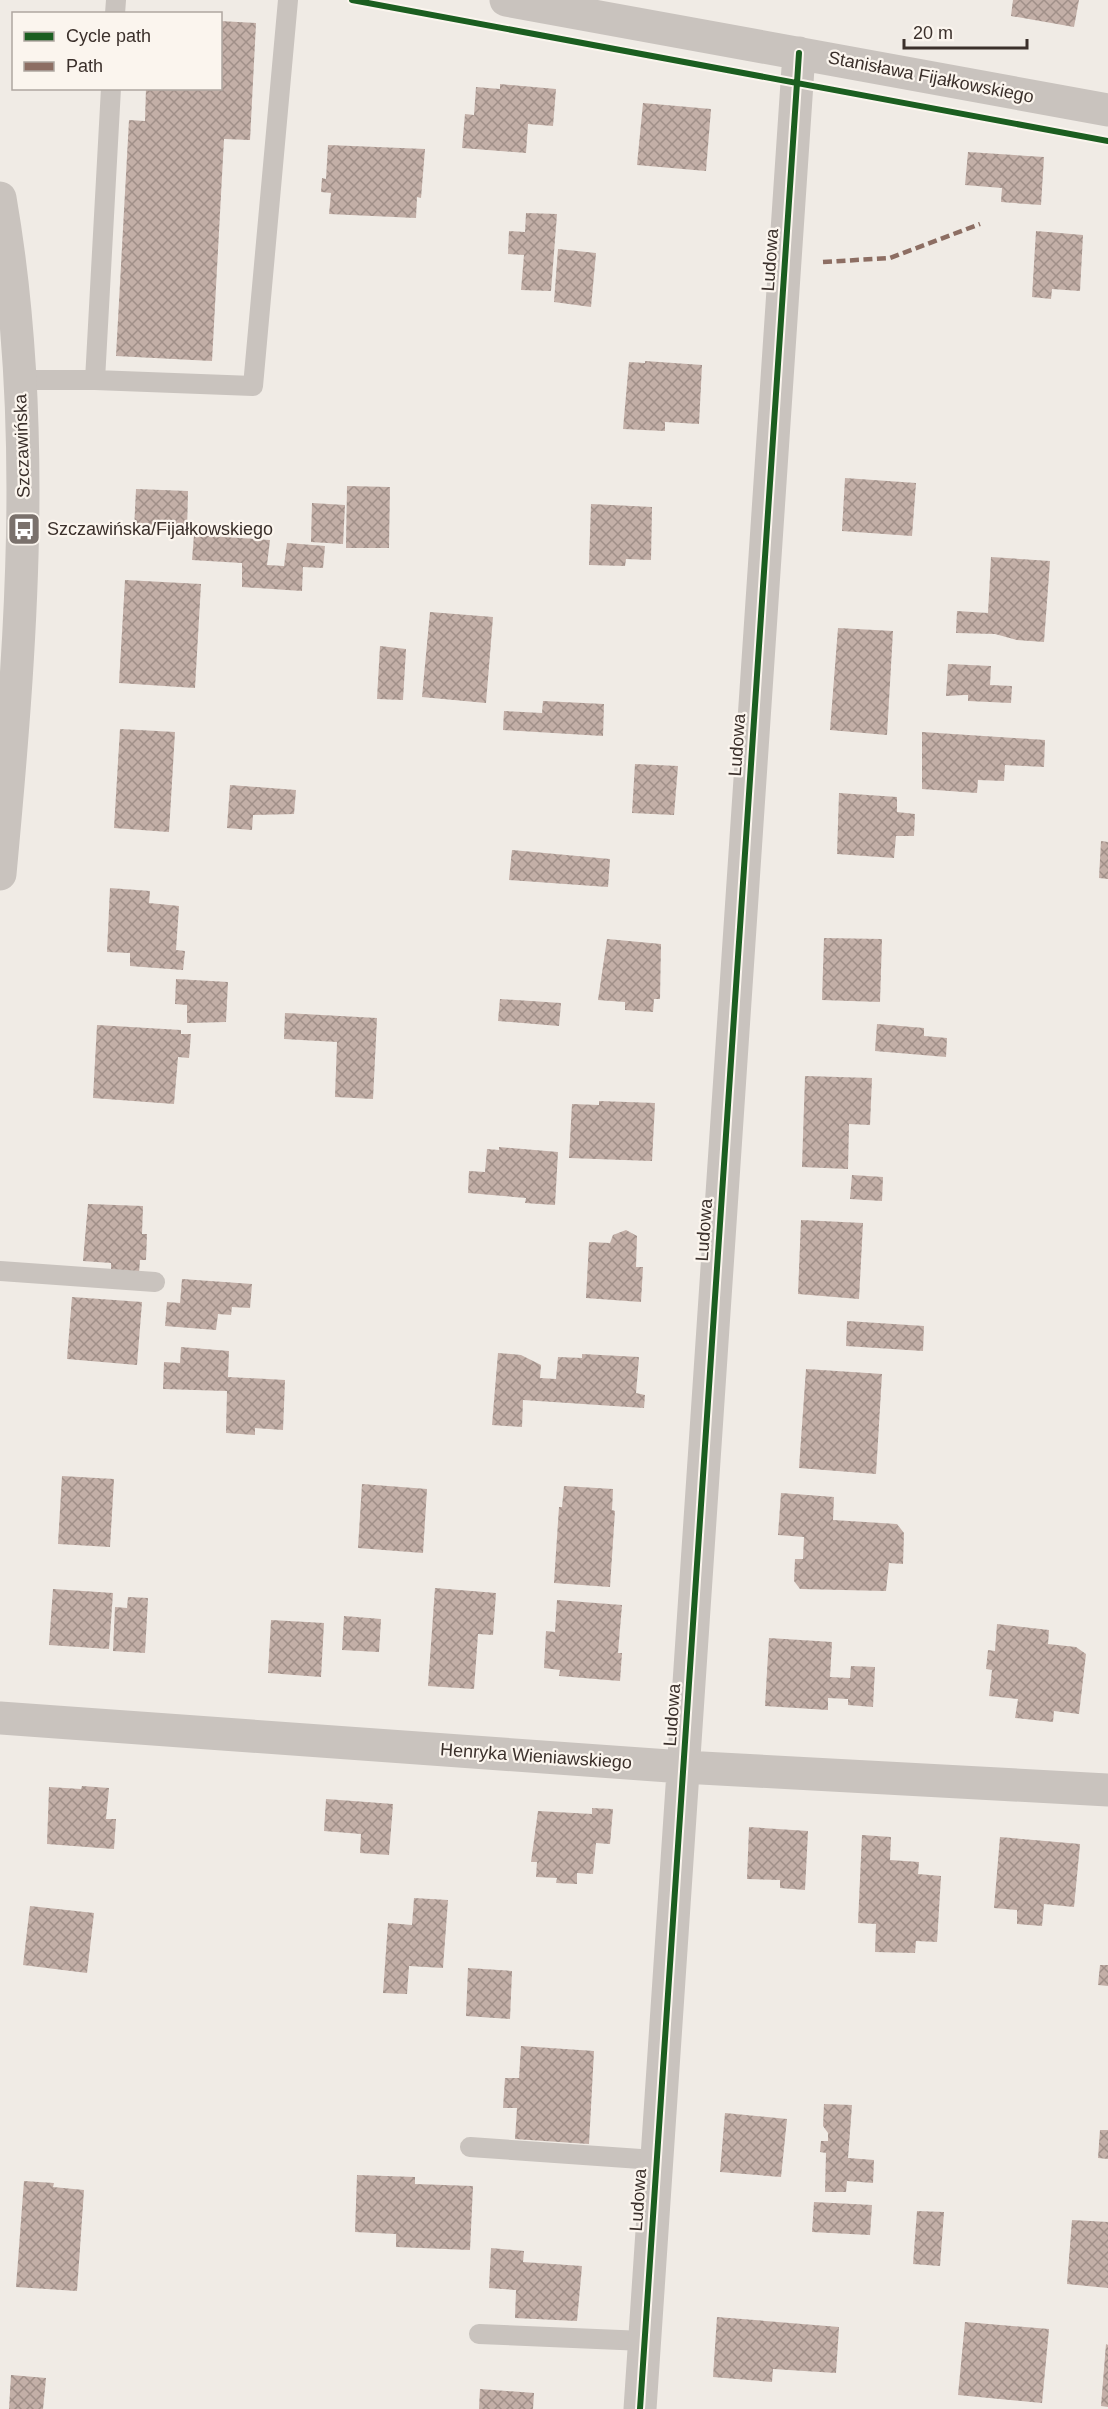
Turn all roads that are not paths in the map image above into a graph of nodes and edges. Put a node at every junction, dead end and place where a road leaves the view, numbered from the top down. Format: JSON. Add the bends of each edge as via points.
{"nodes":[{"id":1,"x":288,"y":0,"type":"edge"},
{"id":2,"x":506,"y":0,"type":"edge"},
{"id":3,"x":799,"y":53,"type":"junction"},
{"id":4,"x":111,"y":90,"type":"edge"},
{"id":5,"x":1108,"y":110,"type":"edge"},
{"id":6,"x":0,"y":198,"type":"edge"},
{"id":7,"x":20,"y":380,"type":"junction"},
{"id":8,"x":95,"y":380,"type":"junction"},
{"id":9,"x":9,"y":652,"type":"edge"},
{"id":10,"x":0,"y":874,"type":"edge"},
{"id":11,"x":0,"y":1271,"type":"edge"},
{"id":12,"x":155,"y":1282,"type":"dead end"},
{"id":13,"x":0,"y":1718,"type":"edge"},
{"id":14,"x":683,"y":1767,"type":"junction"},
{"id":15,"x":1108,"y":1790,"type":"edge"},
{"id":16,"x":470,"y":2147,"type":"dead end"},
{"id":17,"x":655,"y":2160,"type":"junction"},
{"id":18,"x":479,"y":2334,"type":"dead end"},
{"id":19,"x":644,"y":2341,"type":"junction"},
{"id":20,"x":640,"y":2409,"type":"edge"}],
"edges":[{"from":1,"to":8,"type":"lane","via":[[253,386]]},
{"from":2,"to":3,"type":"street","name":"Stanisława Fijałkowskiego"},
{"from":3,"to":5,"type":"street","name":"Stanisława Fijałkowskiego"},
{"from":3,"to":14,"type":"street","name":"Ludowa"},
{"from":4,"to":8,"type":"lane"},
{"from":6,"to":7,"type":"street","name":"Szczawińska"},
{"from":7,"to":8,"type":"lane"},
{"from":7,"to":9,"type":"street","name":"Szczawińska","via":[[24,518]]},
{"from":9,"to":10,"type":"street","name":"Szczawińska","via":[[15,714]]},
{"from":11,"to":12,"type":"lane"},
{"from":13,"to":14,"type":"street","name":"Henryka Wieniawskiego"},
{"from":14,"to":15,"type":"street","name":"Henryka Wieniawskiego"},
{"from":14,"to":17,"type":"street","name":"Ludowa"},
{"from":16,"to":17,"type":"lane"},
{"from":17,"to":19,"type":"street","name":"Ludowa"},
{"from":18,"to":19,"type":"lane"},
{"from":19,"to":20,"type":"street","name":"Ludowa"}]}
